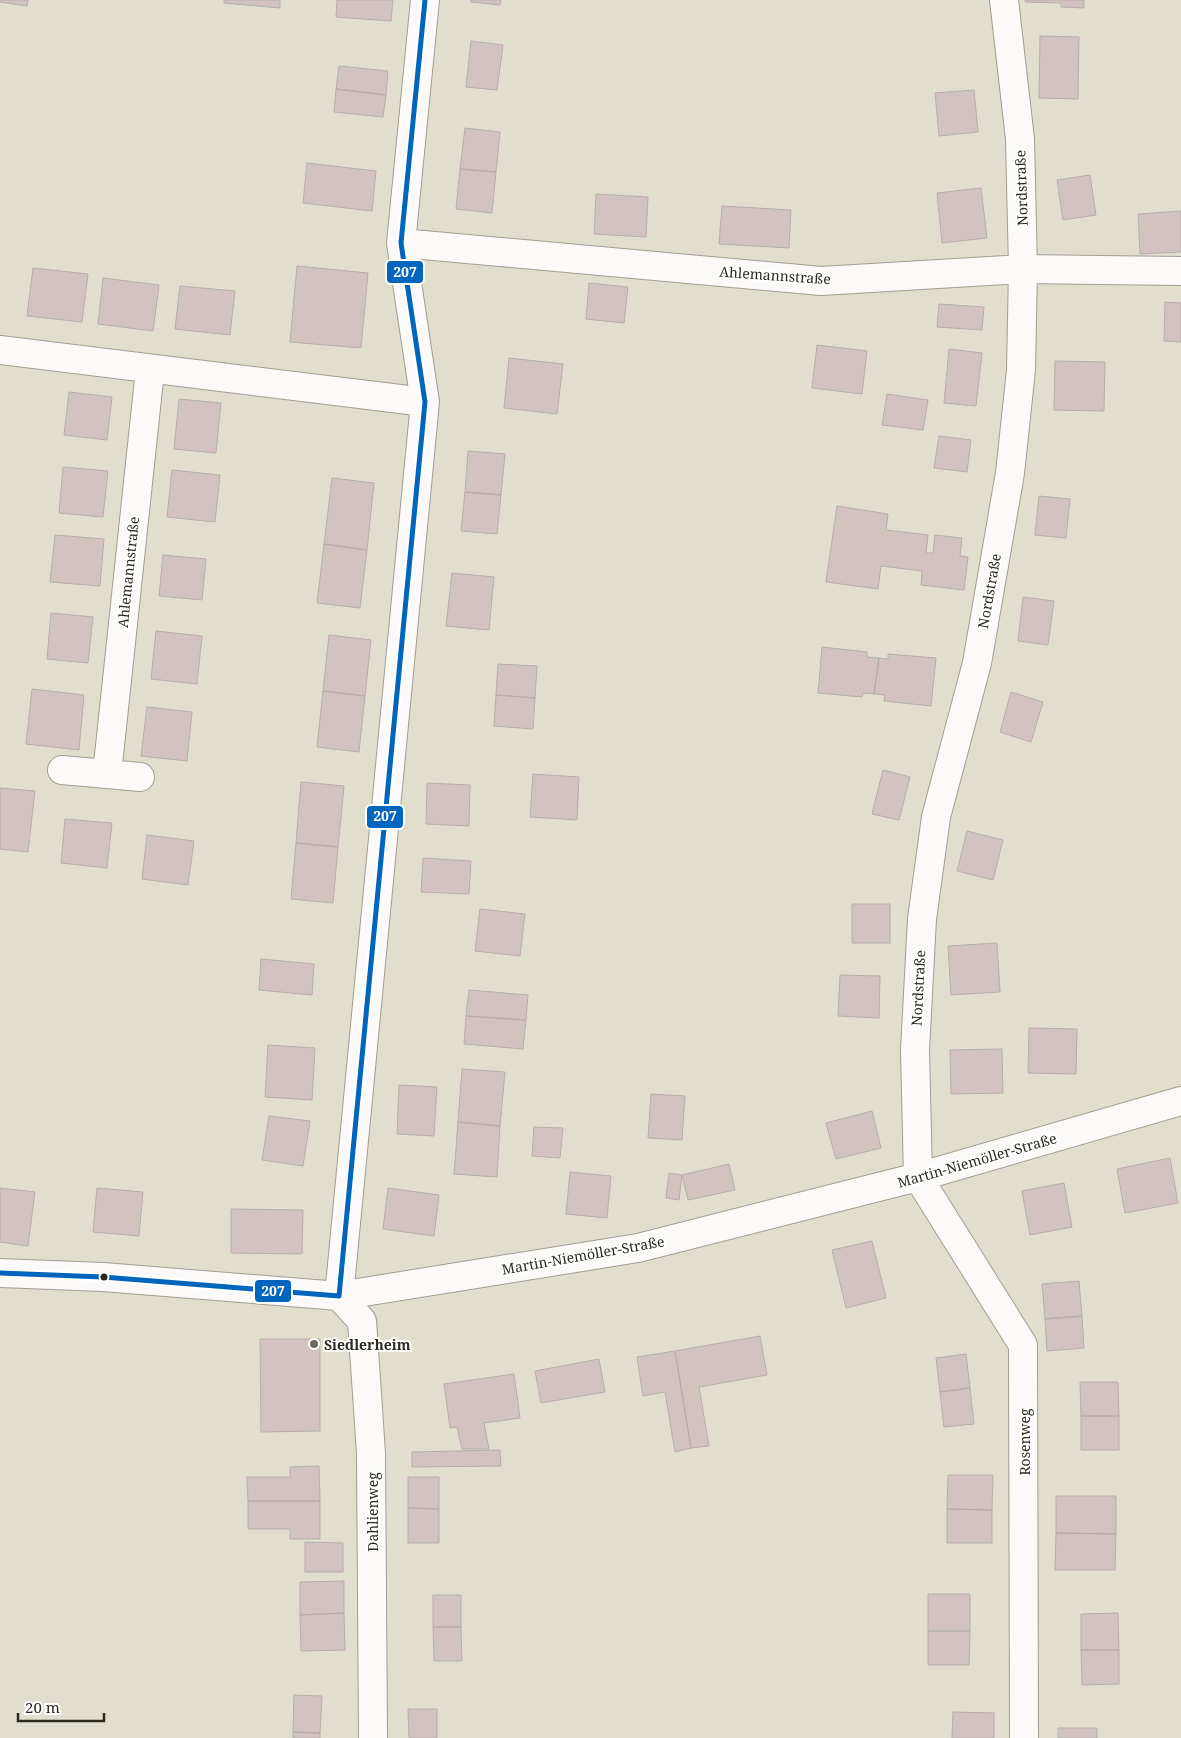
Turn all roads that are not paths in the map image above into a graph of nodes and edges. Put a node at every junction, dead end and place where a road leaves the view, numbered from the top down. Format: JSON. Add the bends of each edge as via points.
{"nodes":[{"id":1,"x":425,"y":0,"type":"edge"},
{"id":2,"x":1004,"y":0,"type":"edge"},
{"id":3,"x":401,"y":242,"type":"junction"},
{"id":4,"x":1023,"y":269,"type":"junction"},
{"id":5,"x":1181,"y":270,"type":"edge"},
{"id":6,"x":0,"y":350,"type":"edge"},
{"id":7,"x":150,"y":370,"type":"junction"},
{"id":8,"x":425,"y":402,"type":"junction"},
{"id":9,"x":62,"y":770,"type":"dead end"},
{"id":10,"x":107,"y":774,"type":"junction"},
{"id":11,"x":140,"y":777,"type":"dead end"},
{"id":12,"x":1181,"y":1101,"type":"edge"},
{"id":13,"x":918,"y":1177,"type":"junction"},
{"id":14,"x":0,"y":1273,"type":"edge"},
{"id":15,"x":339,"y":1296,"type":"junction"},
{"id":16,"x":373,"y":1738,"type":"edge"},
{"id":17,"x":1024,"y":1738,"type":"edge"}],
"edges":[{"from":1,"to":3,"type":"street"},
{"from":2,"to":4,"type":"street","name":"Nordstraße","via":[[1020,139]]},
{"from":3,"to":4,"type":"street","name":"Ahlemannstraße","via":[[821,280]]},
{"from":3,"to":8,"type":"street"},
{"from":4,"to":5,"type":"street","name":"Ahlemannstraße"},
{"from":4,"to":13,"type":"street","name":"Nordstraße","via":[[1021,370],[1010,472],[977,663],[936,817],[922,919],[915,1050]]},
{"from":6,"to":7,"type":"street"},
{"from":7,"to":8,"type":"street"},
{"from":7,"to":10,"type":"street","name":"Ahlemannstraße"},
{"from":8,"to":15,"type":"street"},
{"from":9,"to":10,"type":"street"},
{"from":10,"to":11,"type":"street"},
{"from":12,"to":13,"type":"street","name":"Martin-Niemöller-Straße"},
{"from":13,"to":15,"type":"street","name":"Martin-Niemöller-Straße","via":[[638,1248]]},
{"from":13,"to":17,"type":"street","name":"Rosenweg","via":[[1024,1345]]},
{"from":14,"to":15,"type":"street","name":"Martin-Niemöller-Straße","via":[[103,1277]]},
{"from":15,"to":16,"type":"street","name":"Dahlienweg","via":[[362,1321],[371,1453]]}]}
